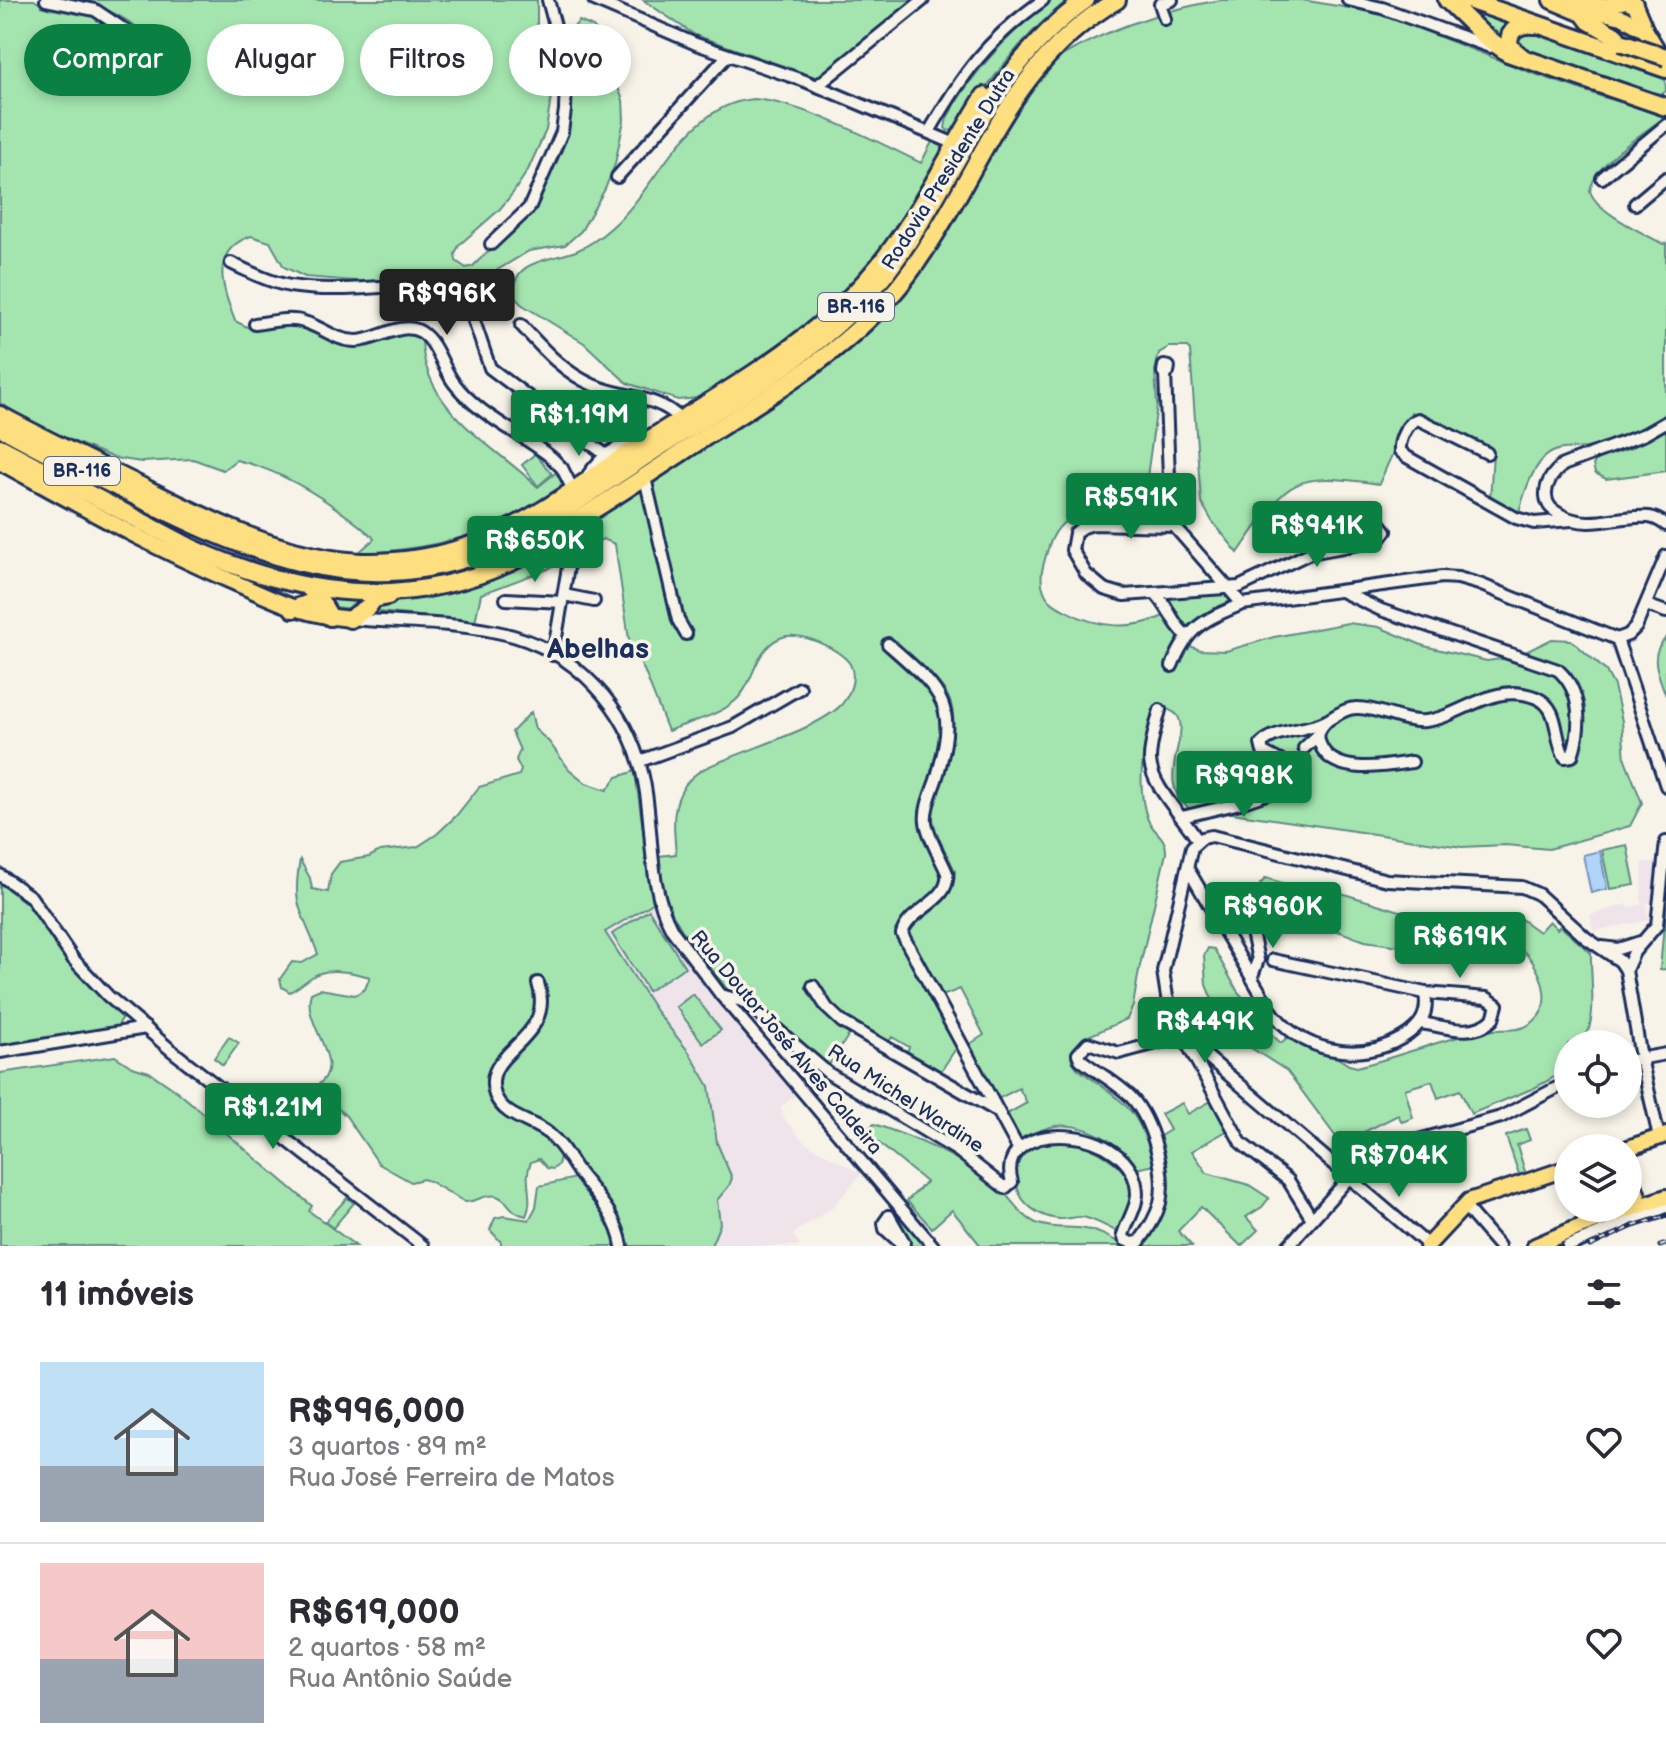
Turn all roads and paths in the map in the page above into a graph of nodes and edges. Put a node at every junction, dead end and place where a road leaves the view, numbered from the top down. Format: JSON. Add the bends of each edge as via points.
{"nodes":[{"id":1,"x":46,"y":0,"type":"edge"},
{"id":2,"x":548,"y":0,"type":"edge"},
{"id":3,"x":594,"y":0,"type":"edge"},
{"id":4,"x":923,"y":0,"type":"edge"},
{"id":5,"x":1043,"y":0,"type":"edge"},
{"id":6,"x":1077,"y":0,"type":"edge"},
{"id":7,"x":1086,"y":0,"type":"edge"},
{"id":8,"x":1117,"y":0,"type":"edge"},
{"id":9,"x":1172,"y":0,"type":"edge"},
{"id":10,"x":1348,"y":0,"type":"edge"},
{"id":11,"x":1447,"y":0,"type":"edge"},
{"id":12,"x":1468,"y":0,"type":"edge"},
{"id":13,"x":1501,"y":0,"type":"edge"},
{"id":14,"x":1552,"y":0,"type":"edge"},
{"id":15,"x":1629,"y":5,"type":"edge"},
{"id":16,"x":1583,"y":13,"type":"junction"},
{"id":17,"x":1165,"y":19,"type":"dead end"},
{"id":18,"x":116,"y":24,"type":"edge"},
{"id":19,"x":1561,"y":32,"type":"junction"},
{"id":20,"x":1616,"y":46,"type":"junction"},
{"id":21,"x":1508,"y":53,"type":"junction"},
{"id":22,"x":727,"y":56,"type":"junction"},
{"id":23,"x":1666,"y":59,"type":"edge"},
{"id":24,"x":1530,"y":61,"type":"junction"},
{"id":25,"x":1666,"y":69,"type":"edge"},
{"id":26,"x":817,"y":86,"type":"junction"},
{"id":27,"x":984,"y":95,"type":"joint"},
{"id":28,"x":1663,"y":104,"type":"edge"},
{"id":29,"x":1666,"y":125,"type":"edge"},
{"id":30,"x":929,"y":132,"type":"junction"},
{"id":31,"x":953,"y":143,"type":"junction"},
{"id":32,"x":617,"y":177,"type":"dead end"},
{"id":33,"x":1602,"y":178,"type":"dead end"},
{"id":34,"x":1666,"y":178,"type":"edge"},
{"id":35,"x":1635,"y":204,"type":"dead end"},
{"id":36,"x":491,"y":244,"type":"dead end"},
{"id":37,"x":231,"y":263,"type":"dead end"},
{"id":38,"x":255,"y":324,"type":"dead end"},
{"id":39,"x":521,"y":325,"type":"dead end"},
{"id":40,"x":1165,"y":373,"type":"dead end"},
{"id":41,"x":0,"y":414,"type":"edge"},
{"id":42,"x":680,"y":419,"type":"junction"},
{"id":43,"x":1666,"y":422,"type":"edge"},
{"id":44,"x":0,"y":427,"type":"edge"},
{"id":45,"x":0,"y":447,"type":"edge"},
{"id":46,"x":636,"y":447,"type":"junction"},
{"id":47,"x":1487,"y":453,"type":"dead end"},
{"id":48,"x":606,"y":455,"type":"junction"},
{"id":49,"x":0,"y":462,"type":"edge"},
{"id":50,"x":645,"y":478,"type":"junction"},
{"id":51,"x":576,"y":488,"type":"junction"},
{"id":52,"x":1550,"y":508,"type":"junction"},
{"id":53,"x":1313,"y":514,"type":"dead end"},
{"id":54,"x":1572,"y":520,"type":"junction"},
{"id":55,"x":1543,"y":523,"type":"junction"},
{"id":56,"x":572,"y":524,"type":"junction"},
{"id":57,"x":1666,"y":525,"type":"edge"},
{"id":58,"x":1174,"y":526,"type":"junction"},
{"id":59,"x":1666,"y":556,"type":"edge"},
{"id":60,"x":568,"y":567,"type":"dead end"},
{"id":61,"x":1228,"y":587,"type":"junction"},
{"id":62,"x":312,"y":591,"type":"junction"},
{"id":63,"x":1341,"y":591,"type":"junction"},
{"id":64,"x":1155,"y":593,"type":"junction"},
{"id":65,"x":506,"y":599,"type":"dead end"},
{"id":66,"x":563,"y":599,"type":"junction"},
{"id":67,"x":594,"y":601,"type":"dead end"},
{"id":68,"x":1242,"y":604,"type":"junction"},
{"id":69,"x":1646,"y":605,"type":"junction"},
{"id":70,"x":293,"y":609,"type":"junction"},
{"id":71,"x":1666,"y":612,"type":"edge"},
{"id":72,"x":372,"y":614,"type":"junction"},
{"id":73,"x":330,"y":617,"type":"junction"},
{"id":74,"x":350,"y":619,"type":"joint"},
{"id":75,"x":1189,"y":633,"type":"junction"},
{"id":76,"x":686,"y":634,"type":"dead end"},
{"id":77,"x":1617,"y":639,"type":"junction"},
{"id":78,"x":888,"y":644,"type":"dead end"},
{"id":79,"x":553,"y":655,"type":"junction"},
{"id":80,"x":1172,"y":666,"type":"dead end"},
{"id":81,"x":800,"y":688,"type":"dead end"},
{"id":82,"x":1160,"y":710,"type":"dead end"},
{"id":83,"x":1328,"y":720,"type":"junction"},
{"id":84,"x":1318,"y":735,"type":"junction"},
{"id":85,"x":1304,"y":748,"type":"dead end"},
{"id":86,"x":640,"y":761,"type":"junction"},
{"id":87,"x":1412,"y":762,"type":"dead end"},
{"id":88,"x":1666,"y":786,"type":"edge"},
{"id":89,"x":1182,"y":817,"type":"junction"},
{"id":90,"x":1198,"y":841,"type":"junction"},
{"id":91,"x":1666,"y":842,"type":"edge"},
{"id":92,"x":1188,"y":869,"type":"junction"},
{"id":93,"x":0,"y":875,"type":"edge"},
{"id":94,"x":1281,"y":922,"type":"dead end"},
{"id":95,"x":1650,"y":937,"type":"junction"},
{"id":96,"x":1592,"y":944,"type":"junction"},
{"id":97,"x":1273,"y":960,"type":"dead end"},
{"id":98,"x":1626,"y":970,"type":"junction"},
{"id":99,"x":1252,"y":976,"type":"junction"},
{"id":100,"x":538,"y":983,"type":"dead end"},
{"id":101,"x":813,"y":986,"type":"dead end"},
{"id":102,"x":1425,"y":993,"type":"junction"},
{"id":103,"x":721,"y":995,"type":"junction"},
{"id":104,"x":1422,"y":1023,"type":"junction"},
{"id":105,"x":146,"y":1028,"type":"junction"},
{"id":106,"x":1636,"y":1030,"type":"edge"},
{"id":107,"x":1183,"y":1036,"type":"junction"},
{"id":108,"x":0,"y":1052,"type":"edge"},
{"id":109,"x":1666,"y":1054,"type":"edge"},
{"id":110,"x":1642,"y":1058,"type":"edge"},
{"id":111,"x":1642,"y":1062,"type":"edge"},
{"id":112,"x":1227,"y":1074,"type":"junction"},
{"id":113,"x":1210,"y":1088,"type":"junction"},
{"id":114,"x":1554,"y":1089,"type":"edge"},
{"id":115,"x":997,"y":1111,"type":"junction"},
{"id":116,"x":1662,"y":1136,"type":"edge"},
{"id":117,"x":1642,"y":1143,"type":"edge"},
{"id":118,"x":1018,"y":1148,"type":"junction"},
{"id":119,"x":1554,"y":1173,"type":"edge"},
{"id":120,"x":1349,"y":1178,"type":"junction"},
{"id":121,"x":1666,"y":1197,"type":"edge"},
{"id":122,"x":1642,"y":1205,"type":"edge"},
{"id":123,"x":1666,"y":1207,"type":"edge"},
{"id":124,"x":1458,"y":1212,"type":"junction"},
{"id":125,"x":1312,"y":1219,"type":"junction"},
{"id":126,"x":1597,"y":1222,"type":"edge"},
{"id":127,"x":1295,"y":1244,"type":"edge"},
{"id":128,"x":1428,"y":1245,"type":"edge"},
{"id":129,"x":423,"y":1246,"type":"edge"},
{"id":130,"x":622,"y":1246,"type":"edge"},
{"id":131,"x":933,"y":1246,"type":"edge"},
{"id":132,"x":1499,"y":1246,"type":"edge"},
{"id":133,"x":1535,"y":1246,"type":"edge"},
{"id":134,"x":1568,"y":1246,"type":"edge"}],
"edges":[{"from":1,"to":18,"type":"street","via":[[95,10]]},
{"from":2,"to":36,"type":"street","via":[[566,76],[562,132],[529,208]]},
{"from":3,"to":22,"type":"street"},
{"from":4,"to":26,"type":"street"},
{"from":5,"to":30,"type":"street","via":[[970,66]]},
{"from":6,"to":27,"type":"highway","via":[[1026,43]]},
{"from":7,"to":44,"type":"highway","name":"Rodovia Presidente Dutra","number":"BR-116","via":[[1045,32],[1004,80],[916,230],[854,309],[744,392],[537,526],[493,548],[433,567],[386,572],[298,563],[204,530]]},
{"from":8,"to":50,"type":"highway","name":"Rodovia Presidente Dutra","number":"BR-116","via":[[1078,27],[1025,81],[937,233],[880,307],[814,365]]},
{"from":9,"to":17,"type":"street","via":[[1160,4]]},
{"from":10,"to":21,"type":"street"},
{"from":11,"to":21,"type":"highway"},
{"from":12,"to":19,"type":"highway"},
{"from":13,"to":20,"type":"highway"},
{"from":14,"to":15,"type":"main road"},
{"from":14,"to":16,"type":"highway"},
{"from":15,"to":16,"type":"main road"},
{"from":15,"to":23,"type":"main road"},
{"from":16,"to":20,"type":"highway","via":[[1614,35]]},
{"from":19,"to":20,"type":"highway"},
{"from":19,"to":24,"type":"highway","via":[[1525,24],[1511,32],[1510,47]]},
{"from":20,"to":23,"type":"highway","bridge":true},
{"from":20,"to":25,"type":"highway"},
{"from":21,"to":24,"type":"highway"},
{"from":22,"to":26,"type":"street"},
{"from":22,"to":32,"type":"street"},
{"from":24,"to":28,"type":"highway"},
{"from":26,"to":30,"type":"street"},
{"from":27,"to":31,"type":"main road"},
{"from":29,"to":33,"type":"street"},
{"from":30,"to":31,"type":"street"},
{"from":31,"to":42,"type":"main road","via":[[898,237],[852,294],[800,340]]},
{"from":34,"to":35,"type":"street"},
{"from":37,"to":48,"type":"street","via":[[289,286],[427,284],[447,290],[472,313],[490,368]]},
{"from":38,"to":51,"type":"street","via":[[302,321],[353,341],[404,328],[421,332],[464,395],[552,458]]},
{"from":39,"to":42,"type":"street","via":[[575,376],[653,403]]},
{"from":40,"to":58,"type":"street"},
{"from":41,"to":51,"type":"main road","via":[[247,535],[326,557],[389,560],[455,550],[500,532]]},
{"from":42,"to":46,"type":"main road"},
{"from":43,"to":52,"type":"street","via":[[1563,465],[1546,486]]},
{"from":45,"to":62,"type":"highway","name":"Rodovia Presidente Dutra","number":"BR-116","via":[[192,548]]},
{"from":46,"to":48,"type":"street"},
{"from":46,"to":51,"type":"main road"},
{"from":47,"to":55,"type":"street","via":[[1418,419],[1400,446],[1407,457],[1488,504],[1524,521]]},
{"from":48,"to":51,"type":"street"},
{"from":49,"to":70,"type":"main road","via":[[176,555]]},
{"from":50,"to":56,"type":"highway","name":"Rodovia Presidente Dutra","number":"BR-116"},
{"from":50,"to":76,"type":"street","via":[[678,620]]},
{"from":52,"to":54,"type":"street"},
{"from":52,"to":55,"type":"street"},
{"from":53,"to":61,"type":"street","via":[[1380,523],[1386,531],[1379,540],[1310,553],[1248,584]]},
{"from":54,"to":55,"type":"street"},
{"from":54,"to":57,"type":"street","via":[[1649,517]]},
{"from":56,"to":62,"type":"highway","name":"Rodovia Presidente Dutra","number":"BR-116","via":[[516,559],[444,585],[377,593]]},
{"from":56,"to":72,"type":"highway","via":[[542,548],[494,573],[454,586],[379,598]]},
{"from":58,"to":61,"type":"street"},
{"from":58,"to":64,"type":"street","via":[[1088,524],[1072,540],[1077,562],[1097,585],[1124,595]]},
{"from":59,"to":69,"type":"street"},
{"from":60,"to":66,"type":"street"},
{"from":61,"to":64,"type":"street"},
{"from":61,"to":68,"type":"street"},
{"from":62,"to":70,"type":"highway","via":[[312,602]]},
{"from":62,"to":73,"type":"highway"},
{"from":63,"to":68,"type":"street"},
{"from":63,"to":77,"type":"street","via":[[1458,578]]},
{"from":63,"to":83,"type":"street","via":[[1381,610],[1558,670],[1576,694],[1576,740],[1572,756],[1565,757],[1547,705],[1512,693],[1427,721],[1357,707]]},
{"from":64,"to":75,"type":"street","via":[[1180,631]]},
{"from":65,"to":66,"type":"street"},
{"from":66,"to":67,"type":"street"},
{"from":66,"to":79,"type":"street"},
{"from":68,"to":75,"type":"street"},
{"from":69,"to":71,"type":"street"},
{"from":69,"to":77,"type":"street","via":[[1633,631]]},
{"from":70,"to":73,"type":"main road"},
{"from":72,"to":74,"type":"highway"},
{"from":72,"to":79,"type":"street","name":"Rua Doutor José Alves Caldeira","via":[[496,631]]},
{"from":73,"to":74,"type":"main road"},
{"from":75,"to":80,"type":"street"},
{"from":77,"to":88,"type":"street"},
{"from":78,"to":115,"type":"street","via":[[927,678],[948,715],[925,821],[948,881],[902,932]]},
{"from":79,"to":86,"type":"street","name":"Rua Doutor José Alves Caldeira","via":[[596,684]]},
{"from":81,"to":86,"type":"street","via":[[733,727]]},
{"from":82,"to":89,"type":"street","via":[[1151,770]]},
{"from":83,"to":84,"type":"street"},
{"from":83,"to":89,"type":"street","via":[[1261,744],[1261,751],[1304,773],[1295,785]]},
{"from":84,"to":85,"type":"street"},
{"from":84,"to":87,"type":"street","via":[[1323,750],[1344,764]]},
{"from":86,"to":103,"type":"street","name":"Rua Doutor José Alves Caldeira","via":[[655,884],[666,919]]},
{"from":89,"to":90,"type":"street"},
{"from":90,"to":92,"type":"street","via":[[1190,851]]},
{"from":90,"to":96,"type":"street","via":[[1209,836],[1387,880],[1522,887],[1538,894]]},
{"from":91,"to":95,"type":"street","via":[[1659,920]]},
{"from":92,"to":99,"type":"street"},
{"from":92,"to":107,"type":"street","via":[[1163,971]]},
{"from":93,"to":105,"type":"street","via":[[31,897],[83,971]]},
{"from":94,"to":99,"type":"street","via":[[1248,913],[1258,960]]},
{"from":95,"to":96,"type":"street","via":[[1618,949]]},
{"from":95,"to":98,"type":"street"},
{"from":96,"to":98,"type":"street"},
{"from":97,"to":102,"type":"street"},
{"from":98,"to":106,"type":"street"},
{"from":99,"to":104,"type":"street","via":[[1281,1022],[1334,1051],[1371,1052]]},
{"from":100,"to":130,"type":"street","via":[[539,1020],[499,1066],[496,1096],[509,1113],[559,1143],[612,1217]]},
{"from":101,"to":115,"type":"street","via":[[842,1022]]},
{"from":102,"to":104,"type":"street"},
{"from":102,"to":104,"type":"street","via":[[1491,999],[1498,1010],[1483,1027]]},
{"from":103,"to":118,"type":"street","name":"Rua Michel Wardine","via":[[750,1006],[828,1073],[958,1151],[1005,1188],[1010,1186],[1010,1162]]},
{"from":103,"to":131,"type":"street","name":"Rua Doutor José Alves Caldeira"},
{"from":105,"to":108,"type":"street"},
{"from":105,"to":129,"type":"street"},
{"from":107,"to":112,"type":"street"},
{"from":107,"to":113,"type":"street"},
{"from":107,"to":118,"type":"street","via":[[1119,1053],[1088,1043],[1078,1053],[1131,1097],[1152,1133],[1160,1202],[1139,1241],[1124,1239],[1136,1188],[1115,1152],[1094,1141],[1062,1136]]},
{"from":109,"to":110,"type":"street"},
{"from":111,"to":116,"type":"street"},
{"from":112,"to":113,"type":"street","via":[[1217,1077]]},
{"from":112,"to":120,"type":"street"},
{"from":113,"to":125,"type":"street","via":[[1243,1147],[1288,1180]]},
{"from":114,"to":120,"type":"street","via":[[1501,1117],[1390,1149]]},
{"from":115,"to":118,"type":"street"},
{"from":116,"to":117,"type":"main road"},
{"from":119,"to":124,"type":"main road","via":[[1473,1199]]},
{"from":120,"to":125,"type":"street"},
{"from":120,"to":128,"type":"street"},
{"from":121,"to":122,"type":"main road"},
{"from":123,"to":134,"type":"street"},
{"from":124,"to":128,"type":"main road"},
{"from":124,"to":132,"type":"street","via":[[1468,1209]]},
{"from":125,"to":127,"type":"street"},
{"from":126,"to":133,"type":"main road"}]}
